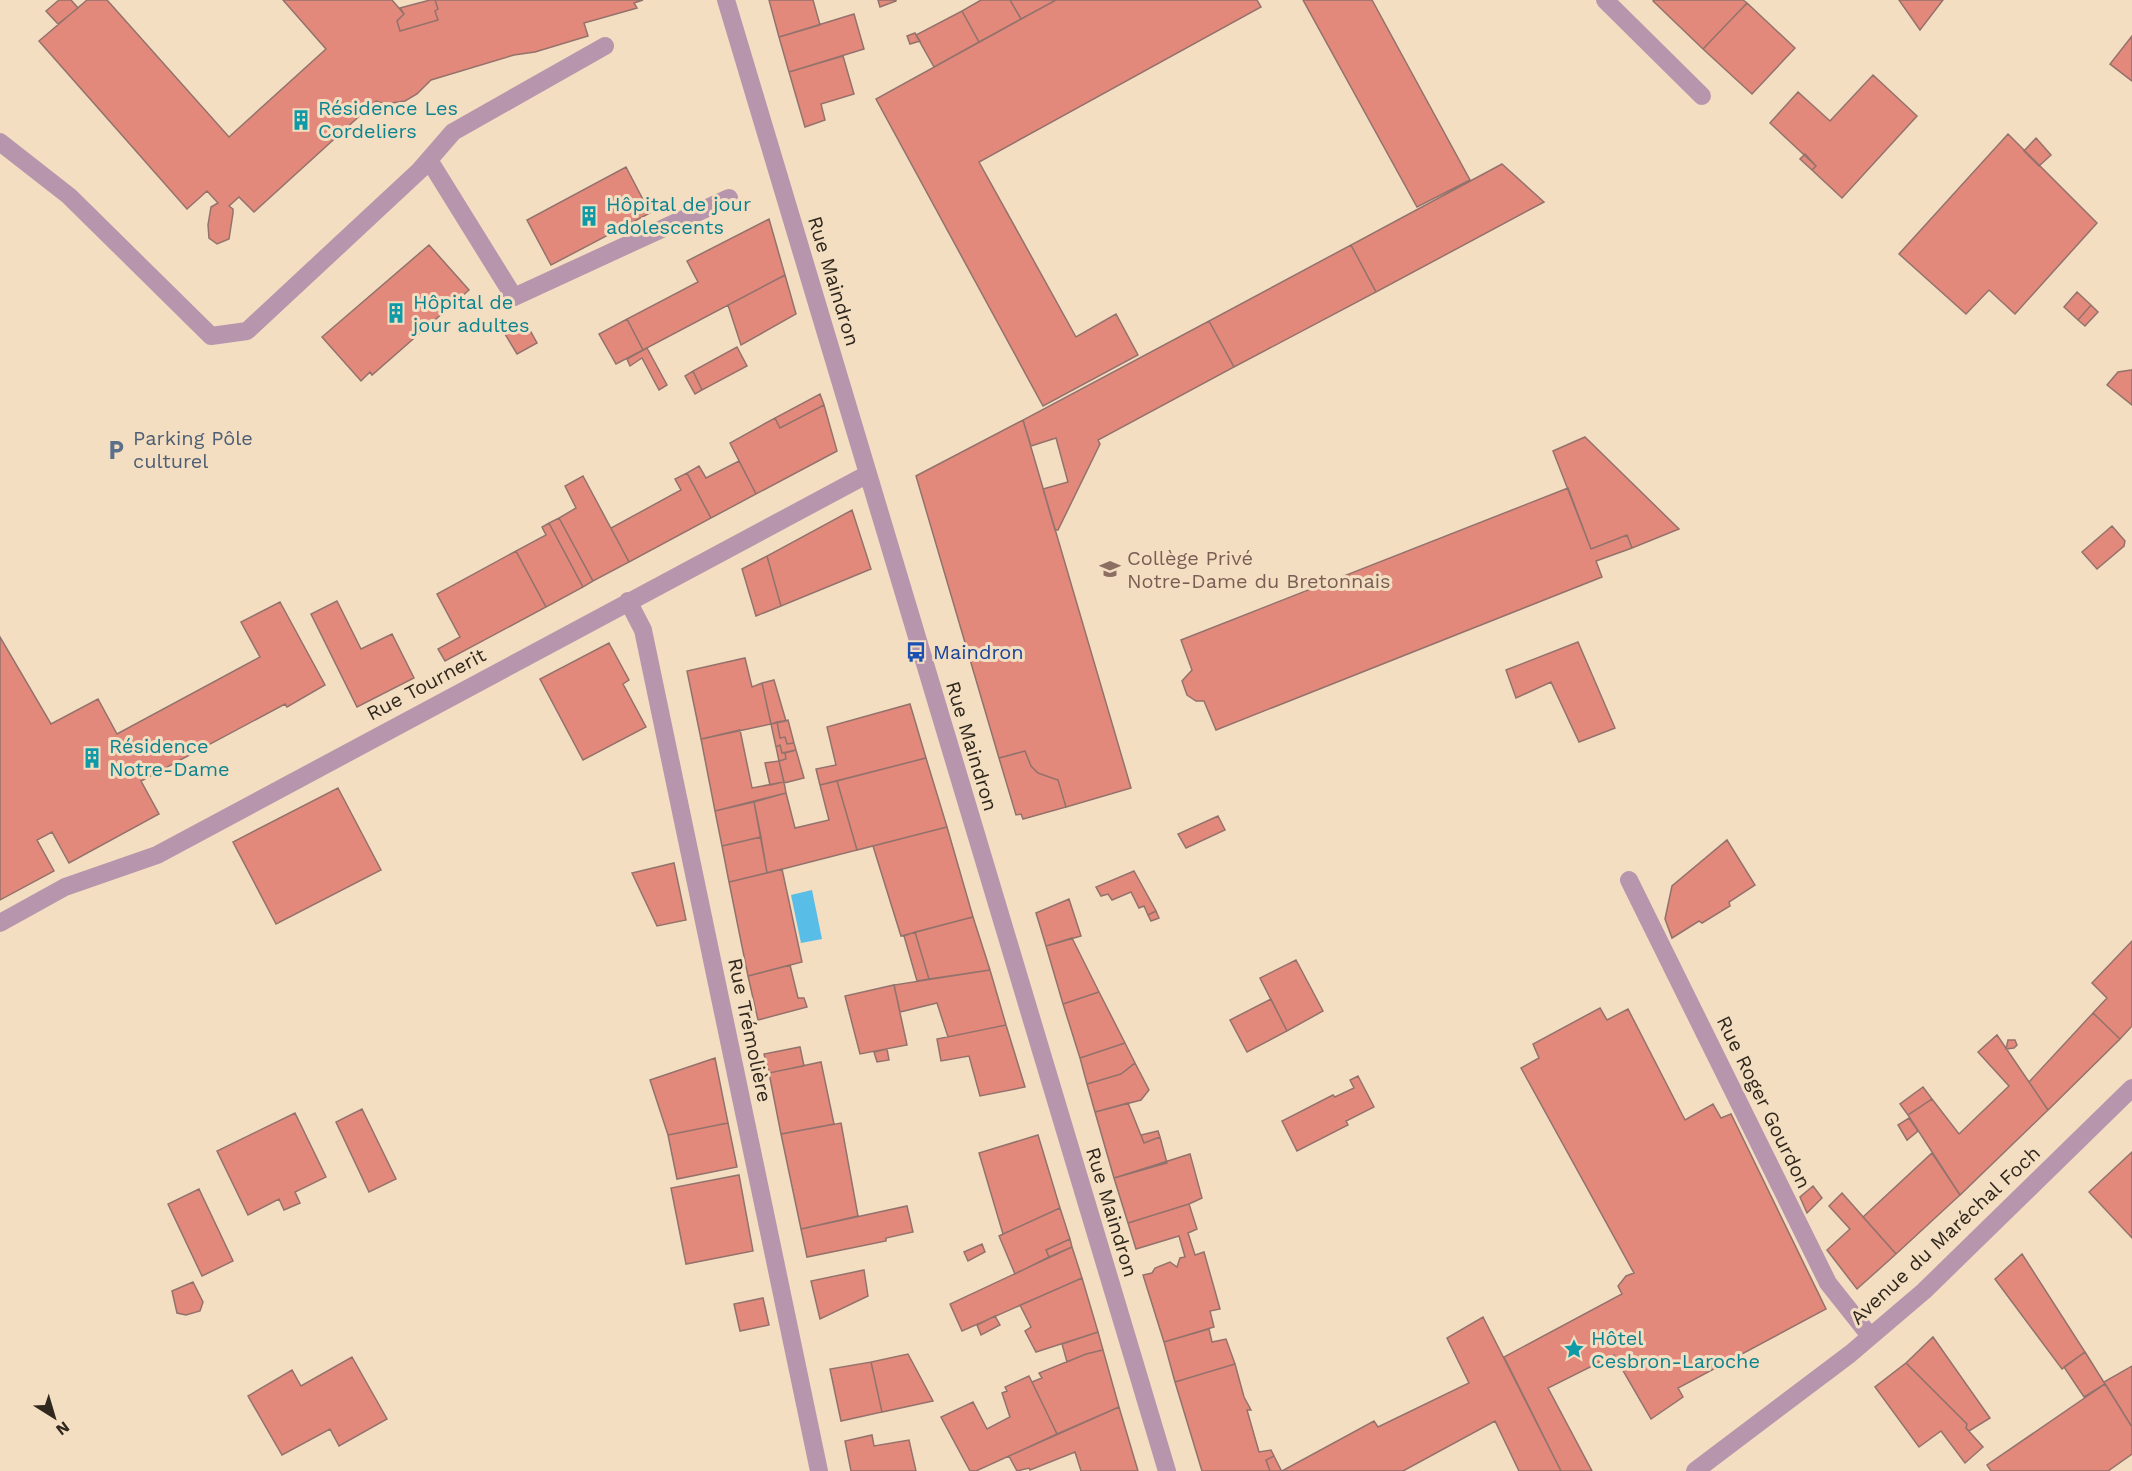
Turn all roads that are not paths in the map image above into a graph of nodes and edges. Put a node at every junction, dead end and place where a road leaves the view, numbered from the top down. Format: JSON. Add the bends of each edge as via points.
{"nodes":[{"id":1,"x":726,"y":0,"type":"edge"},
{"id":2,"x":1605,"y":0,"type":"edge"},
{"id":3,"x":605,"y":46,"type":"dead end"},
{"id":4,"x":1702,"y":96,"type":"dead end"},
{"id":5,"x":0,"y":142,"type":"edge"},
{"id":6,"x":429,"y":160,"type":"junction"},
{"id":7,"x":729,"y":198,"type":"dead end"},
{"id":8,"x":868,"y":474,"type":"junction"},
{"id":9,"x":628,"y":601,"type":"junction"},
{"id":10,"x":1629,"y":880,"type":"dead end"},
{"id":11,"x":0,"y":923,"type":"edge"},
{"id":12,"x":2132,"y":1088,"type":"edge"},
{"id":13,"x":1870,"y":1336,"type":"junction"},
{"id":14,"x":819,"y":1471,"type":"edge"},
{"id":15,"x":1167,"y":1471,"type":"edge"},
{"id":16,"x":1695,"y":1471,"type":"edge"}],
"edges":[{"from":1,"to":8,"type":"street","name":"Rue Maindron"},
{"from":2,"to":4,"type":"street"},
{"from":3,"to":6,"type":"street","via":[[453,132]]},
{"from":5,"to":6,"type":"street","via":[[69,196],[211,336],[247,332]]},
{"from":6,"to":7,"type":"street","via":[[514,297]]},
{"from":8,"to":9,"type":"street","name":"Rue Tournerit"},
{"from":8,"to":15,"type":"street","name":"Rue Maindron"},
{"from":9,"to":11,"type":"street","name":"Rue Tournerit","via":[[157,855],[65,887]]},
{"from":9,"to":14,"type":"street","name":"Rue Trémolière","via":[[643,630]]},
{"from":10,"to":13,"type":"street","name":"Rue Roger Gourdon","via":[[1828,1283]]},
{"from":12,"to":13,"type":"street","name":"Avenue du Maréchal Foch","via":[[1924,1291]]},
{"from":13,"to":16,"type":"street","name":"Avenue du Maréchal Foch"}]}
